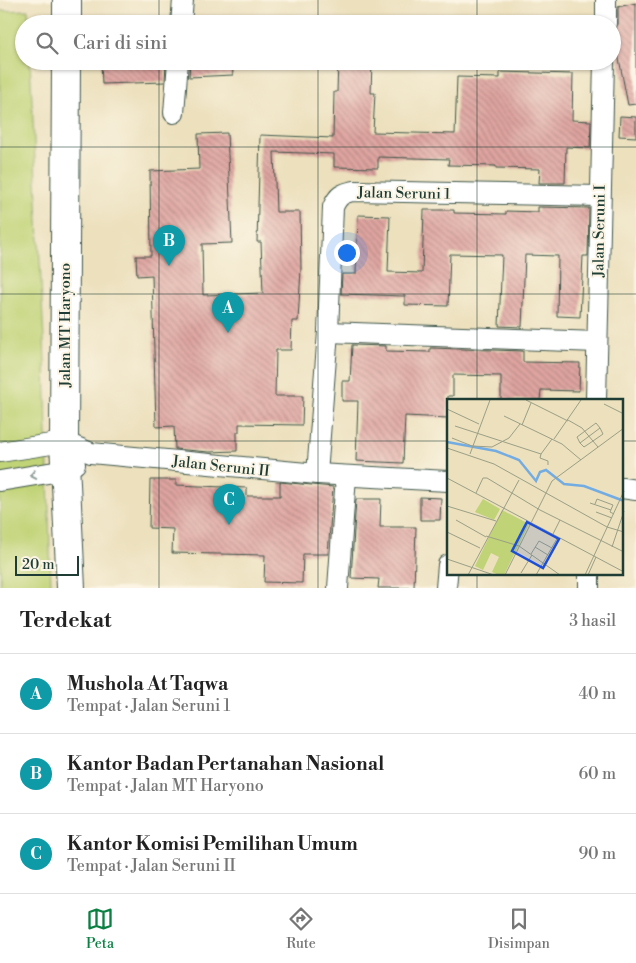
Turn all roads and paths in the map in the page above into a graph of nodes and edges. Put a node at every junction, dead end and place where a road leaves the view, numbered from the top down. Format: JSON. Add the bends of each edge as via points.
{"nodes":[{"id":1,"x":67,"y":0,"type":"edge"},
{"id":2,"x":183,"y":0,"type":"edge"},
{"id":3,"x":606,"y":0,"type":"edge"},
{"id":4,"x":67,"y":15,"type":"edge"},
{"id":5,"x":182,"y":15,"type":"edge"},
{"id":6,"x":606,"y":15,"type":"edge"},
{"id":7,"x":66,"y":70,"type":"edge"},
{"id":8,"x":177,"y":70,"type":"edge"},
{"id":9,"x":604,"y":70,"type":"edge"},
{"id":10,"x":174,"y":113,"type":"dead end"},
{"id":11,"x":600,"y":196,"type":"junction"},
{"id":12,"x":328,"y":332,"type":"junction"},
{"id":13,"x":598,"y":342,"type":"junction"},
{"id":14,"x":596,"y":399,"type":"edge"},
{"id":15,"x":64,"y":442,"type":"junction"},
{"id":16,"x":0,"y":452,"type":"edge"},
{"id":17,"x":92,"y":453,"type":"junction"},
{"id":18,"x":66,"y":470,"type":"junction"},
{"id":19,"x":317,"y":474,"type":"junction"},
{"id":20,"x":346,"y":476,"type":"junction"},
{"id":21,"x":0,"y":481,"type":"edge"},
{"id":22,"x":447,"y":481,"type":"edge"},
{"id":23,"x":71,"y":588,"type":"edge"},
{"id":24,"x":338,"y":588,"type":"edge"}],
"edges":[{"from":1,"to":4,"type":"street"},
{"from":2,"to":5,"type":"street"},
{"from":3,"to":6,"type":"street"},
{"from":7,"to":15,"type":"street","name":"Jalan MT Haryono"},
{"from":8,"to":10,"type":"street"},
{"from":9,"to":11,"type":"street","name":"Jalan Seruni I"},
{"from":11,"to":12,"type":"street","name":"Jalan Seruni 1","via":[[344,193],[333,207]]},
{"from":11,"to":13,"type":"street","name":"Jalan Seruni I"},
{"from":12,"to":13,"type":"street"},
{"from":12,"to":19,"type":"street","name":"Jalan Seruni 1"},
{"from":13,"to":14,"type":"street","name":"Jalan Seruni I"},
{"from":15,"to":16,"type":"street"},
{"from":15,"to":17,"type":"street","name":"Jalan Seruni II"},
{"from":15,"to":18,"type":"street","name":"Jalan MT Haryono"},
{"from":17,"to":18,"type":"street"},
{"from":17,"to":19,"type":"street","name":"Jalan Seruni II"},
{"from":18,"to":21,"type":"street","one_way":true},
{"from":18,"to":23,"type":"street","name":"Jalan MT Haryono"},
{"from":19,"to":20,"type":"street","name":"Jalan Seruni II"},
{"from":20,"to":22,"type":"street","name":"Jalan Seruni II"},
{"from":20,"to":24,"type":"street"}]}
